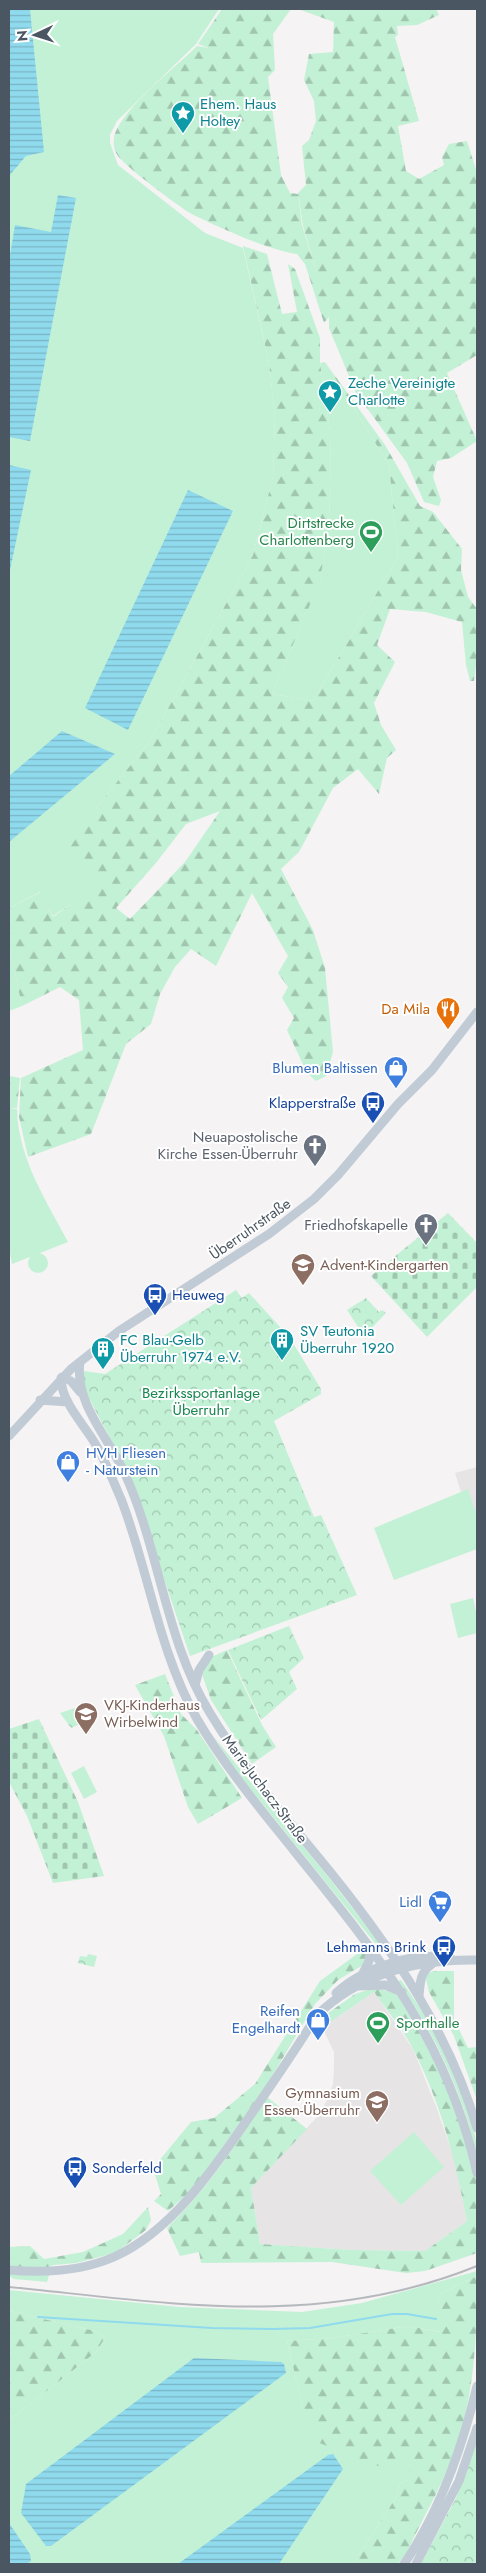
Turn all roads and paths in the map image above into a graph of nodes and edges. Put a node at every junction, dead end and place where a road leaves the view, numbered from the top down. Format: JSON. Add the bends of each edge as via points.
{"nodes":[{"id":1,"x":477,"y":1012,"type":"edge"},
{"id":2,"x":80,"y":1362,"type":"junction"},
{"id":3,"x":61,"y":1377,"type":"junction"},
{"id":4,"x":82,"y":1394,"type":"junction"},
{"id":5,"x":40,"y":1400,"type":"junction"},
{"id":6,"x":68,"y":1402,"type":"junction"},
{"id":7,"x":9,"y":1436,"type":"edge"},
{"id":8,"x":209,"y":1654,"type":"dead end"},
{"id":9,"x":195,"y":1685,"type":"junction"},
{"id":10,"x":371,"y":1948,"type":"junction"},
{"id":11,"x":459,"y":1960,"type":"junction"},
{"id":12,"x":477,"y":1960,"type":"edge"},
{"id":13,"x":432,"y":1964,"type":"junction"},
{"id":14,"x":398,"y":1965,"type":"junction"},
{"id":15,"x":386,"y":1968,"type":"junction"},
{"id":16,"x":363,"y":1974,"type":"junction"},
{"id":17,"x":354,"y":1986,"type":"junction"},
{"id":18,"x":402,"y":1992,"type":"junction"},
{"id":19,"x":419,"y":1997,"type":"junction"},
{"id":20,"x":329,"y":2003,"type":"junction"},
{"id":21,"x":477,"y":2128,"type":"edge"},
{"id":22,"x":477,"y":2173,"type":"edge"},
{"id":23,"x":9,"y":2270,"type":"edge"},
{"id":24,"x":477,"y":2386,"type":"edge"},
{"id":25,"x":477,"y":2428,"type":"edge"},
{"id":26,"x":404,"y":2564,"type":"edge"},
{"id":27,"x":416,"y":2564,"type":"edge"}],
"edges":[{"from":1,"to":2,"type":"main road","name":"Überruhrstraße","via":[[432,1070],[314,1199],[269,1234],[119,1331]]},
{"from":2,"to":3,"type":"main road","name":"Überruhrstraße"},
{"from":2,"to":4,"type":"main road","name":"Marie-Juchacz-Straße","via":[[78,1376]]},
{"from":3,"to":4,"type":"main road","name":"Marie-Juchacz-Straße","via":[[71,1381]]},
{"from":3,"to":5,"type":"main road","name":"Überruhrstraße"},
{"from":3,"to":6,"type":"main road","name":"Marie-Juchacz-Straße","via":[[61,1390]]},
{"from":4,"to":9,"type":"main road","name":"Marie-Juchacz-Straße","via":[[125,1474],[178,1642]]},
{"from":5,"to":6,"type":"main road"},
{"from":5,"to":7,"type":"main road","name":"Überruhrstraße"},
{"from":6,"to":10,"type":"main road","name":"Marie-Juchacz-Straße","via":[[112,1479],[129,1521],[165,1645],[197,1718],[244,1788]]},
{"from":8,"to":9,"type":"main road","via":[[199,1670]]},
{"from":9,"to":14,"type":"main road","name":"Marie-Juchacz-Straße","via":[[240,1760],[333,1875]]},
{"from":10,"to":15,"type":"main road","name":"Marie-Juchacz-Straße"},
{"from":10,"to":16,"type":"main road"},
{"from":11,"to":12,"type":"main road"},
{"from":11,"to":13,"type":"main road"},
{"from":11,"to":14,"type":"main road","via":[[436,1956]]},
{"from":13,"to":14,"type":"main road"},
{"from":13,"to":19,"type":"main road","via":[[421,1975]]},
{"from":14,"to":15,"type":"main road"},
{"from":14,"to":19,"type":"main road","name":"Marie-Juchacz-Straße"},
{"from":15,"to":16,"type":"main road"},
{"from":15,"to":17,"type":"main road"},
{"from":15,"to":18,"type":"main road","name":"Marie-Juchacz-Straße"},
{"from":16,"to":20,"type":"main road","via":[[343,1987]]},
{"from":17,"to":18,"type":"main road","via":[[385,1985]]},
{"from":17,"to":20,"type":"main road"},
{"from":18,"to":22,"type":"main road","name":"Marie-Juchacz-Straße","via":[[445,2070],[466,2128]]},
{"from":19,"to":21,"type":"main road","name":"Marie-Juchacz-Straße","via":[[455,2066]]},
{"from":20,"to":23,"type":"main road","via":[[317,2015],[214,2169],[148,2236],[128,2250],[96,2264],[42,2271]]},
{"from":24,"to":26,"type":"main road","via":[[448,2479]]},
{"from":25,"to":27,"type":"main road","via":[[456,2488]]}]}
